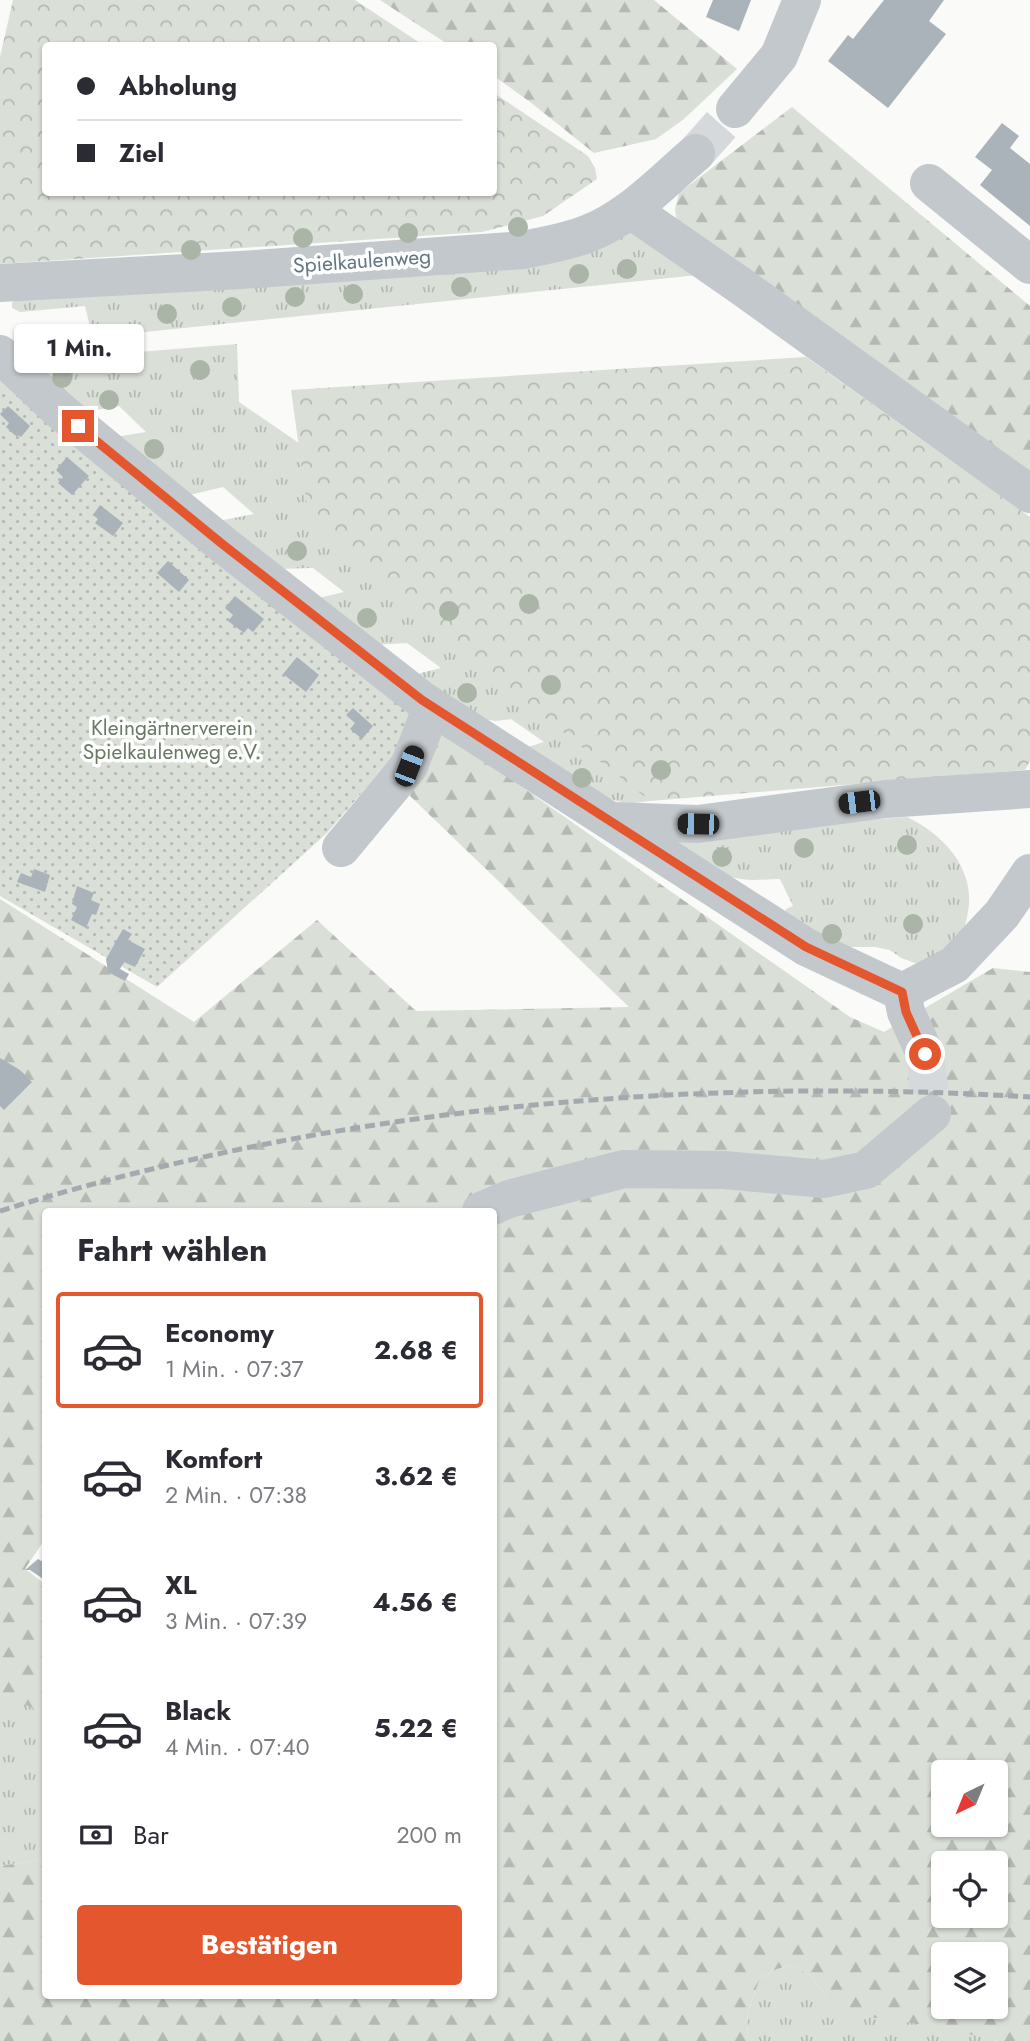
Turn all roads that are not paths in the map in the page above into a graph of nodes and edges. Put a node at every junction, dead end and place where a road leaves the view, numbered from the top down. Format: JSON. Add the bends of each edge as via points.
{"nodes":[{"id":1,"x":802,"y":0,"type":"edge"},
{"id":2,"x":735,"y":109,"type":"tunnel mouth"},
{"id":3,"x":696,"y":153,"type":"tunnel mouth"},
{"id":4,"x":929,"y":183,"type":"dead end"},
{"id":5,"x":631,"y":210,"type":"junction"},
{"id":6,"x":1030,"y":265,"type":"edge"},
{"id":7,"x":0,"y":283,"type":"edge"},
{"id":8,"x":0,"y":354,"type":"edge"},
{"id":9,"x":1030,"y":494,"type":"edge"},
{"id":10,"x":432,"y":706,"type":"junction"},
{"id":11,"x":1030,"y":789,"type":"edge"},
{"id":12,"x":609,"y":821,"type":"junction"},
{"id":13,"x":341,"y":848,"type":"dead end"},
{"id":14,"x":1030,"y":873,"type":"edge"},
{"id":15,"x":902,"y":992,"type":"junction"},
{"id":16,"x":925,"y":1054,"type":"tunnel mouth"},
{"id":17,"x":932,"y":1114,"type":"dead end"},
{"id":18,"x":488,"y":1208,"type":"edge"}],
"edges":[{"from":1,"to":2,"type":"street","via":[[779,56]]},
{"from":3,"to":5,"type":"street","name":"Spielkaulenweg"},
{"from":4,"to":6,"type":"street"},
{"from":5,"to":7,"type":"street","name":"Spielkaulenweg","via":[[590,233],[524,250]]},
{"from":5,"to":9,"type":"street"},
{"from":8,"to":10,"type":"street","via":[[58,409],[211,535]]},
{"from":10,"to":12,"type":"street"},
{"from":10,"to":13,"type":"street","via":[[409,766]]},
{"from":11,"to":12,"type":"street","via":[[886,799],[698,824]]},
{"from":12,"to":15,"type":"street","via":[[806,947]]},
{"from":14,"to":15,"type":"street","via":[[1002,914],[954,965]]},
{"from":15,"to":16,"type":"street"},
{"from":17,"to":18,"type":"street","via":[[866,1170],[824,1179],[724,1170],[624,1169]]}]}
